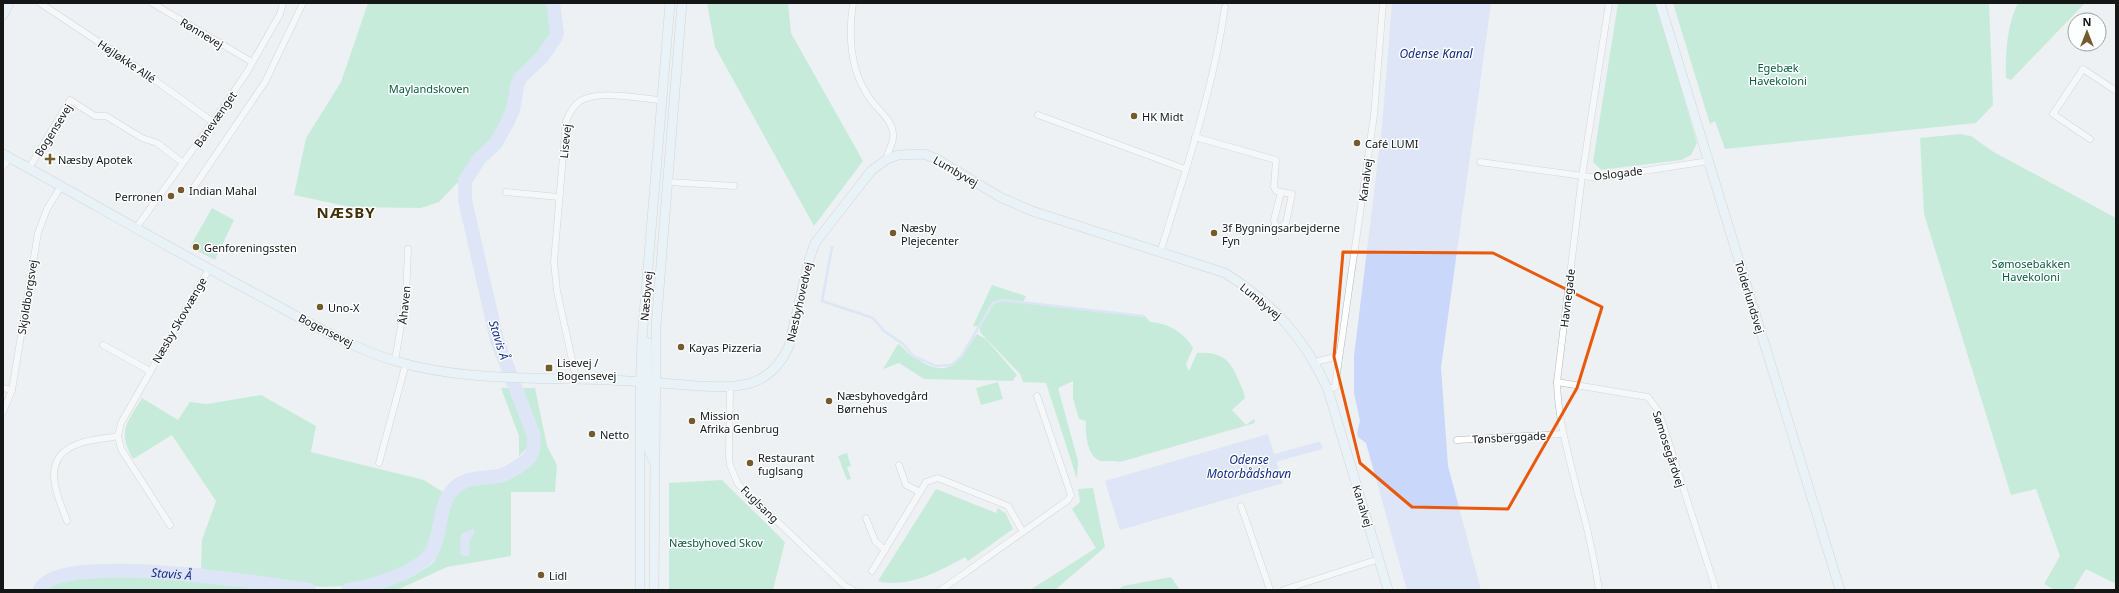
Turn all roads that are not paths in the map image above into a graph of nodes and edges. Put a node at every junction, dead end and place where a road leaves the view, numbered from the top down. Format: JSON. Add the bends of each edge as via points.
{"nodes":[{"id":1,"x":9,"y":3,"type":"edge"},
{"id":2,"x":40,"y":3,"type":"edge"},
{"id":3,"x":152,"y":3,"type":"edge"},
{"id":4,"x":283,"y":3,"type":"edge"},
{"id":5,"x":303,"y":3,"type":"edge"},
{"id":6,"x":670,"y":3,"type":"edge"},
{"id":7,"x":682,"y":3,"type":"edge"},
{"id":8,"x":853,"y":3,"type":"edge"},
{"id":9,"x":1383,"y":3,"type":"edge"},
{"id":10,"x":1609,"y":3,"type":"edge"},
{"id":11,"x":1660,"y":3,"type":"edge"},
{"id":12,"x":1225,"y":7,"type":"dead end"},
{"id":13,"x":3,"y":15,"type":"edge"},
{"id":14,"x":252,"y":62,"type":"junction"},
{"id":15,"x":2116,"y":91,"type":"edge"},
{"id":16,"x":662,"y":100,"type":"junction"},
{"id":17,"x":1038,"y":115,"type":"dead end"},
{"id":18,"x":213,"y":122,"type":"junction"},
{"id":19,"x":1195,"y":137,"type":"junction"},
{"id":20,"x":2090,"y":139,"type":"dead end"},
{"id":21,"x":6,"y":156,"type":"edge"},
{"id":22,"x":887,"y":160,"type":"junction"},
{"id":23,"x":1709,"y":161,"type":"junction"},
{"id":24,"x":1480,"y":162,"type":"dead end"},
{"id":25,"x":183,"y":163,"type":"junction"},
{"id":26,"x":3,"y":166,"type":"edge"},
{"id":27,"x":29,"y":168,"type":"junction"},
{"id":28,"x":1185,"y":169,"type":"junction"},
{"id":29,"x":1582,"y":176,"type":"junction"},
{"id":30,"x":668,"y":182,"type":"junction"},
{"id":31,"x":61,"y":186,"type":"junction"},
{"id":32,"x":734,"y":186,"type":"dead end"},
{"id":33,"x":194,"y":187,"type":"dead end"},
{"id":34,"x":506,"y":192,"type":"dead end"},
{"id":35,"x":1281,"y":192,"type":"junction"},
{"id":36,"x":559,"y":197,"type":"junction"},
{"id":37,"x":136,"y":228,"type":"junction"},
{"id":38,"x":408,"y":249,"type":"dead end"},
{"id":39,"x":1160,"y":253,"type":"junction"},
{"id":40,"x":209,"y":269,"type":"junction"},
{"id":41,"x":645,"y":310,"type":"junction"},
{"id":42,"x":103,"y":345,"type":"dead end"},
{"id":43,"x":1339,"y":356,"type":"junction"},
{"id":44,"x":396,"y":361,"type":"junction"},
{"id":45,"x":1316,"y":362,"type":"junction"},
{"id":46,"x":406,"y":363,"type":"junction"},
{"id":47,"x":150,"y":371,"type":"junction"},
{"id":48,"x":576,"y":378,"type":"junction"},
{"id":49,"x":640,"y":381,"type":"junction"},
{"id":50,"x":1557,"y":382,"type":"junction"},
{"id":51,"x":656,"y":383,"type":"junction"},
{"id":52,"x":3,"y":388,"type":"edge"},
{"id":53,"x":730,"y":388,"type":"junction"},
{"id":54,"x":12,"y":390,"type":"junction"},
{"id":55,"x":1328,"y":390,"type":"junction"},
{"id":56,"x":1038,"y":396,"type":"dead end"},
{"id":57,"x":3,"y":412,"type":"edge"},
{"id":58,"x":1562,"y":434,"type":"junction"},
{"id":59,"x":118,"y":436,"type":"junction"},
{"id":60,"x":1457,"y":440,"type":"dead end"},
{"id":61,"x":379,"y":463,"type":"dead end"},
{"id":62,"x":655,"y":465,"type":"junction"},
{"id":63,"x":899,"y":465,"type":"dead end"},
{"id":64,"x":920,"y":492,"type":"junction"},
{"id":65,"x":1241,"y":506,"type":"dead end"},
{"id":66,"x":866,"y":518,"type":"dead end"},
{"id":67,"x":67,"y":521,"type":"dead end"},
{"id":68,"x":170,"y":525,"type":"dead end"},
{"id":69,"x":1023,"y":532,"type":"junction"},
{"id":70,"x":885,"y":550,"type":"junction"},
{"id":71,"x":1379,"y":559,"type":"junction"},
{"id":72,"x":872,"y":571,"type":"dead end"},
{"id":73,"x":640,"y":590,"type":"edge"},
{"id":74,"x":654,"y":590,"type":"edge"},
{"id":75,"x":854,"y":590,"type":"edge"},
{"id":76,"x":941,"y":590,"type":"edge"},
{"id":77,"x":1270,"y":590,"type":"edge"},
{"id":78,"x":1283,"y":590,"type":"edge"},
{"id":79,"x":1388,"y":590,"type":"edge"},
{"id":80,"x":1599,"y":590,"type":"edge"},
{"id":81,"x":1716,"y":590,"type":"edge"},
{"id":82,"x":1840,"y":590,"type":"edge"}],
"edges":[{"from":1,"to":13,"type":"street"},
{"from":2,"to":18,"type":"street","name":"Højløkke Allé"},
{"from":3,"to":14,"type":"street","name":"Rønnevej"},
{"from":4,"to":14,"type":"street","name":"Banevænget","via":[[280,14]]},
{"from":5,"to":33,"type":"street","name":"Banevænget","via":[[265,82]]},
{"from":6,"to":16,"type":"street","name":"Næsbyvej"},
{"from":7,"to":30,"type":"street","name":"Næsbyvej"},
{"from":8,"to":22,"type":"street","via":[[851,55],[861,85],[890,123],[893,133]]},
{"from":9,"to":43,"type":"street","name":"Kanalvej","via":[[1374,115]]},
{"from":10,"to":29,"type":"street","name":"Havnegade"},
{"from":11,"to":23,"type":"street","name":"Tolderlundsvej"},
{"from":12,"to":19,"type":"street","via":[[1221,34]]},
{"from":14,"to":18,"type":"street","name":"Banevænget"},
{"from":15,"to":20,"type":"street","via":[[2083,69],[2053,114]]},
{"from":16,"to":36,"type":"street","name":"Lisevej","via":[[599,95],[578,102],[566,121]]},
{"from":16,"to":41,"type":"street","name":"Næsbyvej"},
{"from":17,"to":28,"type":"street"},
{"from":18,"to":25,"type":"street","name":"Banevænget"},
{"from":19,"to":28,"type":"street"},
{"from":19,"to":35,"type":"street","via":[[1276,160],[1274,187],[1276,191]]},
{"from":21,"to":26,"type":"street","name":"Bogensevej"},
{"from":21,"to":27,"type":"street","name":"Bogensevej"},
{"from":22,"to":39,"type":"street","name":"Lumbyvej","via":[[898,155],[924,154],[937,159],[1000,197],[1032,211]]},
{"from":22,"to":53,"type":"street","name":"Næsbyhovedvej","via":[[871,171],[816,243],[808,260],[789,346],[784,356],[770,373],[760,380]]},
{"from":23,"to":29,"type":"street","name":"Oslogade","via":[[1598,178]]},
{"from":23,"to":82,"type":"street","name":"Tolderlundsvej"},
{"from":24,"to":29,"type":"street","name":"Oslogade"},
{"from":25,"to":27,"type":"street","name":"Bogensevej","via":[[157,143],[142,138],[106,116],[95,116],[70,100]]},
{"from":25,"to":37,"type":"street","name":"Banevænget"},
{"from":27,"to":31,"type":"street","name":"Bogensevej"},
{"from":28,"to":39,"type":"street"},
{"from":29,"to":50,"type":"street","name":"Havnegade"},
{"from":30,"to":32,"type":"street"},
{"from":30,"to":51,"type":"street","name":"Næsbyvej","via":[[656,327]]},
{"from":31,"to":37,"type":"street","name":"Bogensevej"},
{"from":31,"to":54,"type":"street","name":"Skjoldborgsvej","via":[[47,209],[38,233]]},
{"from":34,"to":36,"type":"street"},
{"from":35,"to":35,"type":"street","via":[[1292,194],[1286,223],[1282,227],[1275,225],[1274,220]]},
{"from":36,"to":48,"type":"street","name":"Lisevej","via":[[554,262],[557,291]]},
{"from":37,"to":40,"type":"street","name":"Bogensevej"},
{"from":38,"to":44,"type":"street","name":"Åhaven","via":[[406,296]]},
{"from":39,"to":45,"type":"street","name":"Lumbyvej","via":[[1225,273],[1251,289],[1290,327]]},
{"from":40,"to":44,"type":"street","name":"Bogensevej","via":[[346,342]]},
{"from":40,"to":47,"type":"street","name":"Næsby Skovvænge"},
{"from":41,"to":49,"type":"street","name":"Næsbyvej"},
{"from":41,"to":51,"type":"street","via":[[647,376]]},
{"from":42,"to":47,"type":"street","name":"Næsby Skovvænge"},
{"from":43,"to":45,"type":"street"},
{"from":43,"to":55,"type":"street","name":"Kanalvej","via":[[1335,387]]},
{"from":44,"to":46,"type":"street","name":"Bogensevej"},
{"from":45,"to":55,"type":"street","name":"Lumbyvej"},
{"from":46,"to":48,"type":"street","name":"Bogensevej","via":[[458,374]]},
{"from":46,"to":61,"type":"street"},
{"from":47,"to":59,"type":"street","name":"Næsby Skovvænge","via":[[121,423]]},
{"from":48,"to":49,"type":"street","name":"Bogensevej"},
{"from":49,"to":51,"type":"street","name":"Bogensevej"},
{"from":49,"to":62,"type":"street","via":[[647,388],[647,445]]},
{"from":49,"to":73,"type":"street","name":"Næsbyvej"},
{"from":50,"to":58,"type":"street","name":"Havnegade"},
{"from":50,"to":81,"type":"street","name":"Sømosegårdvej","via":[[1648,397],[1659,412]]},
{"from":51,"to":53,"type":"street","name":"Næsbyhovedvej"},
{"from":51,"to":62,"type":"street","name":"Næsbyvej"},
{"from":52,"to":54,"type":"street"},
{"from":53,"to":75,"type":"street","name":"Fuglsang","via":[[729,456],[733,475],[738,484],[844,585]]},
{"from":54,"to":57,"type":"street","name":"Skjoldborgsvej"},
{"from":55,"to":71,"type":"street","name":"Kanalvej"},
{"from":56,"to":69,"type":"street","via":[[1071,495],[1068,500]]},
{"from":58,"to":60,"type":"street","name":"Tønsberggade"},
{"from":58,"to":80,"type":"street","name":"Havnegade","via":[[1587,529]]},
{"from":59,"to":67,"type":"street","via":[[78,444],[67,450],[57,462],[54,467],[54,488]]},
{"from":59,"to":68,"type":"street","via":[[121,449]]},
{"from":62,"to":74,"type":"street","name":"Næsbyvej"},
{"from":63,"to":64,"type":"street","via":[[906,485]]},
{"from":64,"to":69,"type":"street","via":[[926,482],[938,478],[1008,506]]},
{"from":64,"to":70,"type":"street"},
{"from":65,"to":77,"type":"street"},
{"from":66,"to":70,"type":"street","via":[[875,541]]},
{"from":69,"to":76,"type":"street"},
{"from":70,"to":72,"type":"street"},
{"from":71,"to":78,"type":"street"},
{"from":71,"to":79,"type":"street","name":"Kanalvej"}]}
